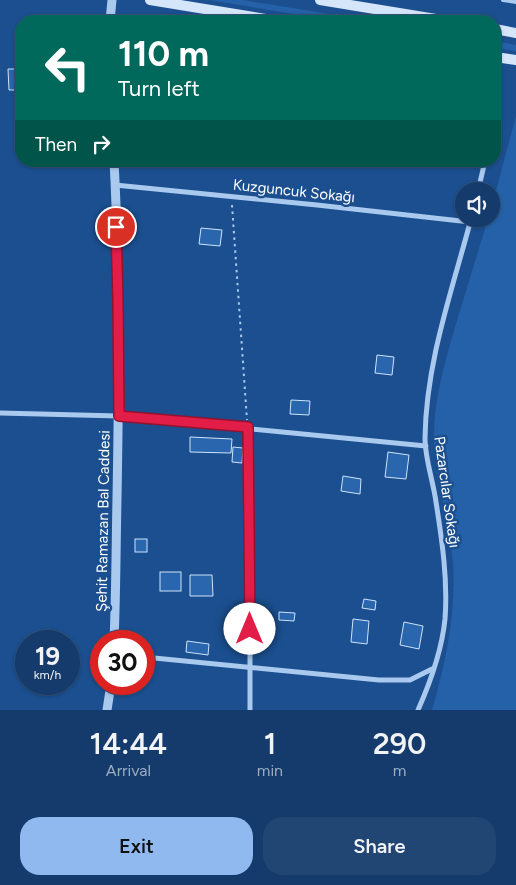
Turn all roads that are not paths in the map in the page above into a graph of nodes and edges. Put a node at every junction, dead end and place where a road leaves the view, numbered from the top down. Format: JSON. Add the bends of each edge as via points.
{"nodes":[{"id":1,"x":112,"y":0,"type":"edge"},
{"id":2,"x":150,"y":0,"type":"edge"},
{"id":3,"x":320,"y":0,"type":"edge"},
{"id":4,"x":503,"y":0,"type":"edge"},
{"id":5,"x":516,"y":2,"type":"edge"},
{"id":6,"x":111,"y":15,"type":"edge"},
{"id":7,"x":241,"y":15,"type":"edge"},
{"id":8,"x":411,"y":15,"type":"edge"},
{"id":9,"x":501,"y":30,"type":"edge"},
{"id":10,"x":516,"y":33,"type":"edge"},
{"id":11,"x":501,"y":58,"type":"edge"},
{"id":12,"x":516,"y":60,"type":"edge"},
{"id":13,"x":114,"y":167,"type":"edge"},
{"id":14,"x":484,"y":167,"type":"edge"},
{"id":15,"x":480,"y":182,"type":"edge"},
{"id":16,"x":115,"y":185,"type":"junction"},
{"id":17,"x":455,"y":219,"type":"edge"},
{"id":18,"x":469,"y":227,"type":"edge"},
{"id":19,"x":0,"y":413,"type":"edge"},
{"id":20,"x":119,"y":416,"type":"junction"},
{"id":21,"x":248,"y":427,"type":"junction"},
{"id":22,"x":426,"y":446,"type":"junction"},
{"id":23,"x":115,"y":630,"type":"edge"},
{"id":24,"x":155,"y":658,"type":"edge"},
{"id":25,"x":249,"y":667,"type":"junction"},
{"id":26,"x":432,"y":669,"type":"junction"},
{"id":27,"x":109,"y":695,"type":"edge"},
{"id":28,"x":107,"y":710,"type":"edge"},
{"id":29,"x":250,"y":710,"type":"edge"},
{"id":30,"x":418,"y":710,"type":"edge"}],
"edges":[{"from":1,"to":6,"type":"street"},
{"from":2,"to":7,"type":"main road"},
{"from":3,"to":8,"type":"main road"},
{"from":4,"to":5,"type":"lane"},
{"from":9,"to":10,"type":"main road"},
{"from":11,"to":12,"type":"main road"},
{"from":13,"to":16,"type":"street","name":"Şehit Ramazan Bal Caddesi"},
{"from":14,"to":15,"type":"street"},
{"from":16,"to":17,"type":"street","name":"Kuzguncuk Sokağı"},
{"from":16,"to":20,"type":"street","name":"Şehit Ramazan Bal Caddesi"},
{"from":18,"to":22,"type":"street","name":"Pazarcılar Sokağı","via":[[436,349],[428,402]]},
{"from":19,"to":20,"type":"street"},
{"from":20,"to":21,"type":"street"},
{"from":20,"to":23,"type":"street","name":"Şehit Ramazan Bal Caddesi"},
{"from":21,"to":22,"type":"street"},
{"from":21,"to":25,"type":"street"},
{"from":22,"to":26,"type":"street","name":"Pazarcılar Sokağı","via":[[445,587],[443,635]]},
{"from":24,"to":25,"type":"street"},
{"from":25,"to":26,"type":"street","via":[[395,680],[410,680]]},
{"from":25,"to":29,"type":"street"},
{"from":26,"to":30,"type":"street","name":"Pazarcılar Sokağı"},
{"from":27,"to":28,"type":"street"}]}
